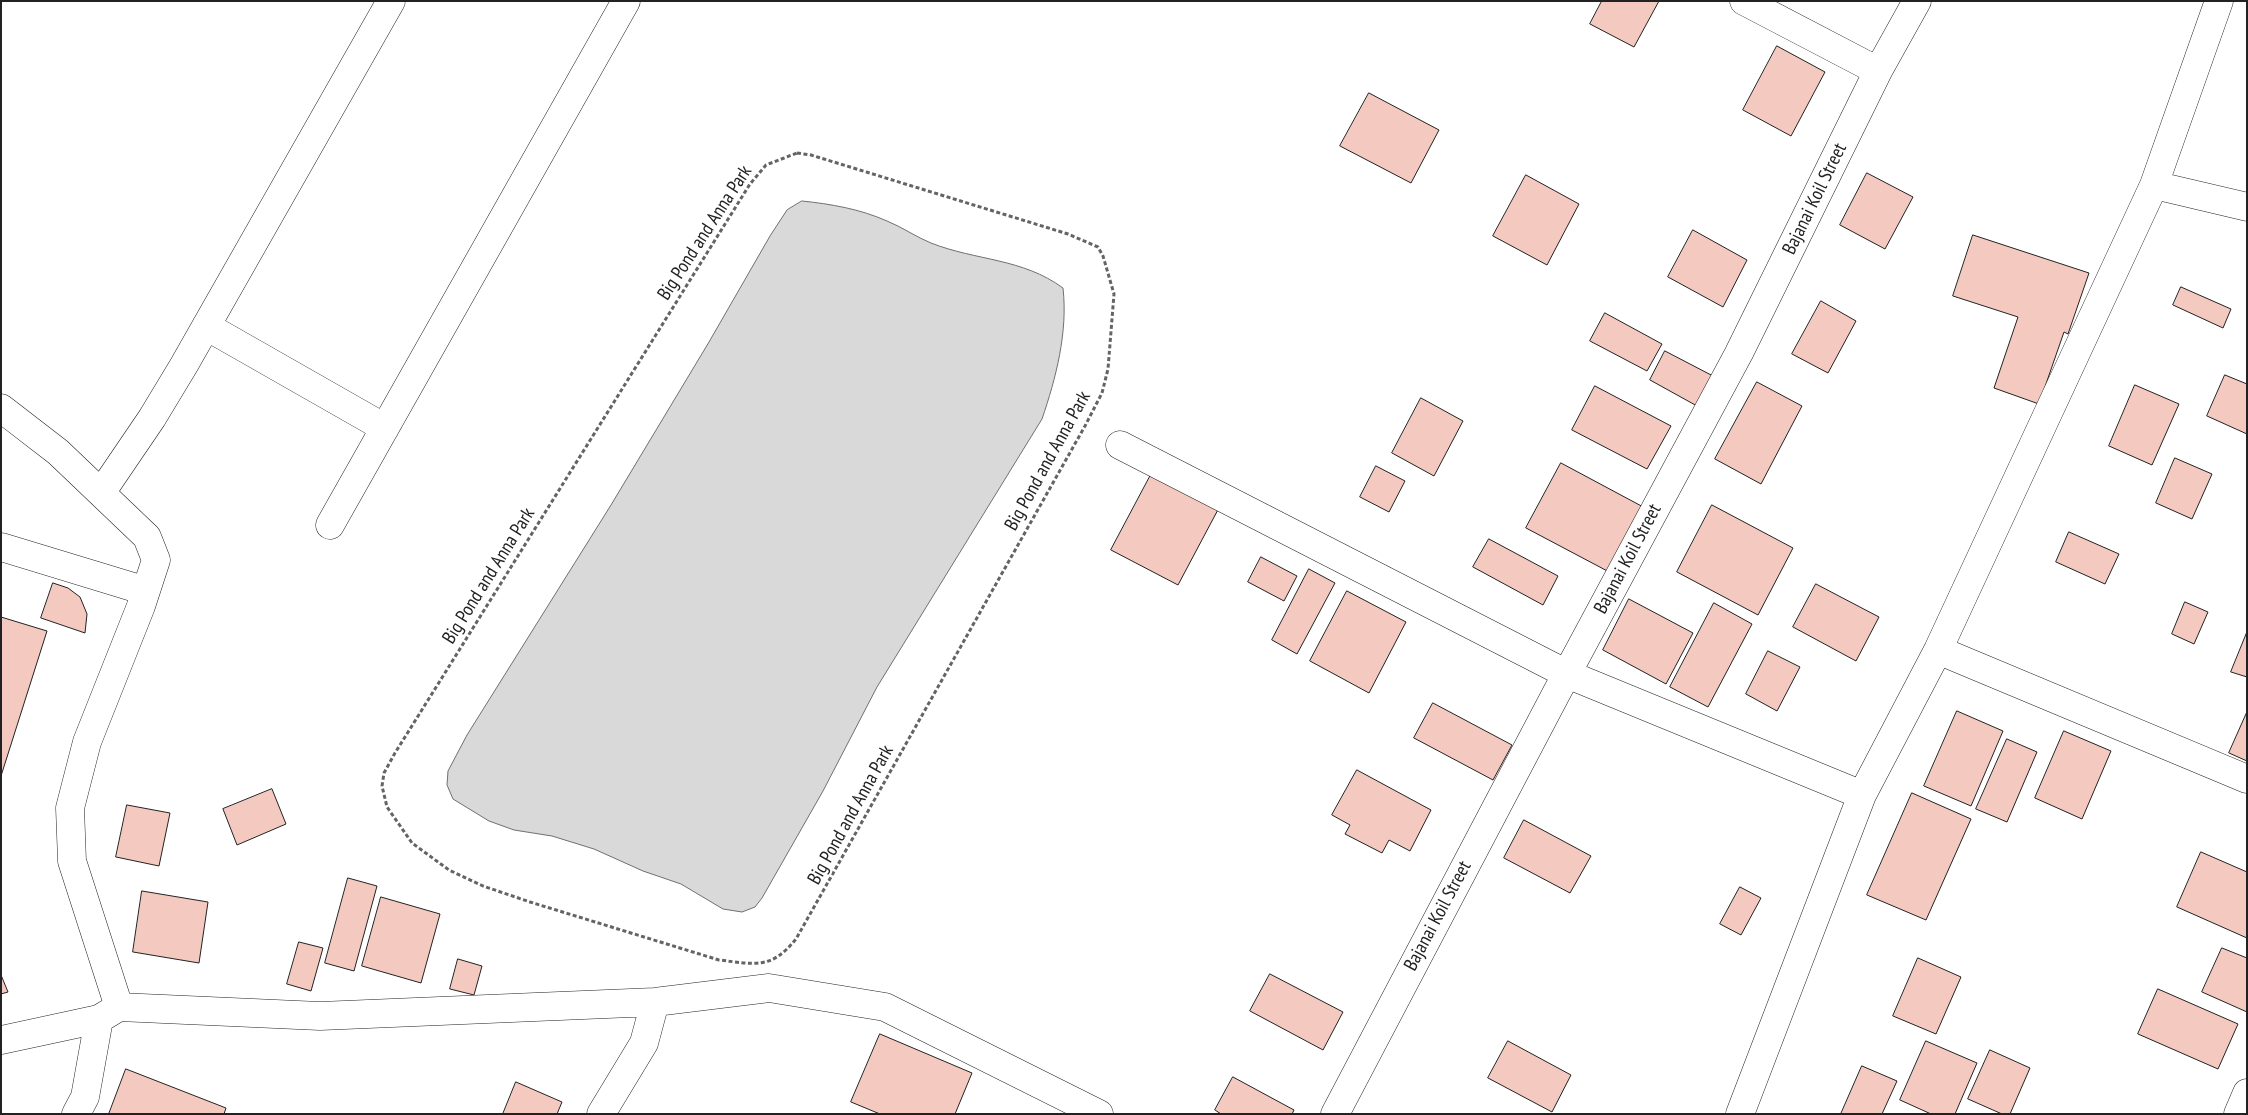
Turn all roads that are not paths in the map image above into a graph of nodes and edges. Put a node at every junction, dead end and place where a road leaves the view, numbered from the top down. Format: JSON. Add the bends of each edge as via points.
{"nodes":[{"id":1,"x":391,"y":1,"type":"edge"},
{"id":2,"x":626,"y":1,"type":"edge"},
{"id":3,"x":1744,"y":1,"type":"edge"},
{"id":4,"x":1917,"y":1,"type":"edge"},
{"id":5,"x":2219,"y":1,"type":"edge"},
{"id":6,"x":1878,"y":71,"type":"junction"},
{"id":7,"x":2154,"y":185,"type":"junction"},
{"id":8,"x":2247,"y":208,"type":"edge"},
{"id":9,"x":206,"y":326,"type":"junction"},
{"id":10,"x":1,"y":408,"type":"edge"},
{"id":11,"x":385,"y":428,"type":"junction"},
{"id":12,"x":1120,"y":445,"type":"dead end"},
{"id":13,"x":101,"y":493,"type":"junction"},
{"id":14,"x":330,"y":524,"type":"dead end"},
{"id":15,"x":1,"y":548,"type":"edge"},
{"id":16,"x":146,"y":591,"type":"junction"},
{"id":17,"x":1938,"y":650,"type":"junction"},
{"id":18,"x":1566,"y":674,"type":"junction"},
{"id":19,"x":2247,"y":779,"type":"edge"},
{"id":20,"x":1862,"y":795,"type":"junction"},
{"id":21,"x":655,"y":1002,"type":"junction"},
{"id":22,"x":109,"y":1013,"type":"junction"},
{"id":23,"x":1,"y":1040,"type":"edge"},
{"id":24,"x":2247,"y":1093,"type":"edge"},
{"id":25,"x":76,"y":1114,"type":"edge"},
{"id":26,"x":601,"y":1114,"type":"edge"},
{"id":27,"x":1099,"y":1114,"type":"edge"},
{"id":28,"x":1334,"y":1114,"type":"edge"},
{"id":29,"x":1740,"y":1114,"type":"edge"},
{"id":30,"x":2238,"y":1114,"type":"edge"}],
"edges":[{"from":1,"to":9,"type":"street"},
{"from":2,"to":11,"type":"street"},
{"from":3,"to":6,"type":"street"},
{"from":4,"to":6,"type":"street","name":"Bajanai Koil Street"},
{"from":5,"to":7,"type":"street"},
{"from":6,"to":18,"type":"street","name":"Bajanai Koil Street","via":[[1739,353]]},
{"from":7,"to":8,"type":"street"},
{"from":7,"to":17,"type":"street"},
{"from":9,"to":11,"type":"street"},
{"from":9,"to":13,"type":"street","via":[[152,418]]},
{"from":10,"to":13,"type":"street","via":[[58,452]]},
{"from":11,"to":14,"type":"street"},
{"from":12,"to":18,"type":"street"},
{"from":13,"to":16,"type":"street","via":[[147,537],[156,560]]},
{"from":15,"to":16,"type":"street"},
{"from":16,"to":22,"type":"street","via":[[87,742],[70,808],[72,861]]},
{"from":17,"to":19,"type":"street"},
{"from":17,"to":20,"type":"street"},
{"from":18,"to":20,"type":"street"},
{"from":18,"to":28,"type":"street","name":"Bajanai Koil Street"},
{"from":20,"to":29,"type":"street"},
{"from":21,"to":22,"type":"street","via":[[320,1016]]},
{"from":21,"to":26,"type":"street","via":[[644,1043]]},
{"from":21,"to":27,"type":"street","via":[[769,988],[885,1007]]},
{"from":22,"to":23,"type":"street"},
{"from":22,"to":25,"type":"street","via":[[85,1097]]},
{"from":24,"to":30,"type":"street"}]}
